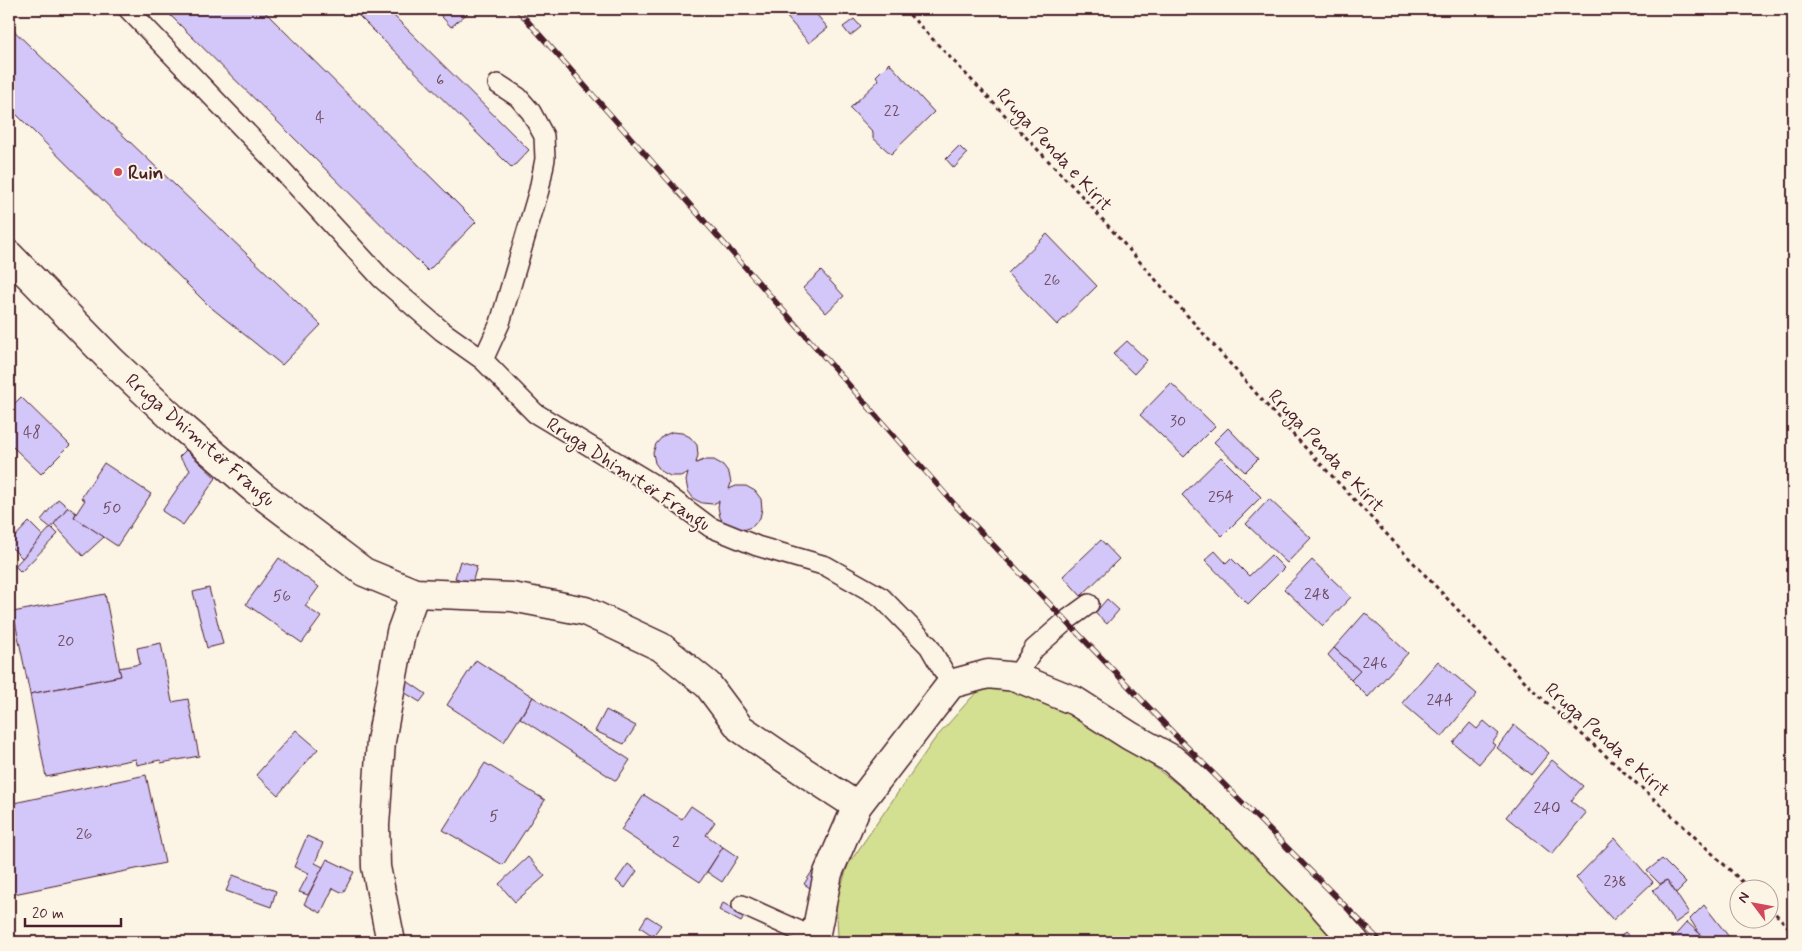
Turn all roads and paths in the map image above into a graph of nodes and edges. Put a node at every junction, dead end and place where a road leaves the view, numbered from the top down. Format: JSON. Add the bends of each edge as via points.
{"nodes":[{"id":1,"x":128,"y":9,"type":"edge"},
{"id":2,"x":904,"y":9,"type":"edge"},
{"id":3,"x":498,"y":84,"type":"dead end"},
{"id":4,"x":9,"y":254,"type":"edge"},
{"id":5,"x":484,"y":360,"type":"junction"},
{"id":6,"x":415,"y":593,"type":"junction"},
{"id":7,"x":1089,"y":604,"type":"dead end"},
{"id":8,"x":1016,"y":677,"type":"junction"},
{"id":9,"x":951,"y":684,"type":"junction"},
{"id":10,"x":857,"y":806,"type":"junction"},
{"id":11,"x":1739,"y":878,"type":"edge"},
{"id":12,"x":742,"y":906,"type":"dead end"},
{"id":13,"x":1780,"y":918,"type":"edge"},
{"id":14,"x":1793,"y":932,"type":"edge"},
{"id":15,"x":816,"y":940,"type":"edge"},
{"id":16,"x":391,"y":942,"type":"edge"},
{"id":17,"x":1355,"y":942,"type":"edge"}],
"edges":[{"from":1,"to":5,"type":"lane","name":"Rruga Dhimitër Frangu","via":[[382,280],[442,331]]},
{"from":2,"to":11,"type":"path","name":"Rruga Penda e Kirit","via":[[1080,194],[1285,426],[1530,686]]},
{"from":3,"to":5,"type":"lane","via":[[532,112],[544,136],[545,159],[500,323]]},
{"from":4,"to":6,"type":"street","name":"Rruga Dhimitër Frangu","via":[[166,412],[253,488],[364,572]]},
{"from":5,"to":9,"type":"lane","name":"Rruga Dhimitër Frangu","via":[[535,414],[651,483],[710,527],[756,546],[826,566],[881,597],[929,646]]},
{"from":6,"to":10,"type":"street","name":"Rruga Dhimitër Frangu","via":[[512,597],[585,610],[661,647],[708,686],[740,728]]},
{"from":6,"to":16,"type":"street","via":[[401,632],[381,741],[375,825],[376,867]]},
{"from":7,"to":8,"type":"lane","via":[[1034,648]]},
{"from":8,"to":9,"type":"street","via":[[988,674]]},
{"from":8,"to":17,"type":"street","via":[[1075,701],[1172,759],[1224,804]]},
{"from":9,"to":10,"type":"street"},
{"from":10,"to":15,"type":"street","via":[[828,872]]},
{"from":12,"to":15,"type":"lane"},
{"from":13,"to":14,"type":"path"}]}
